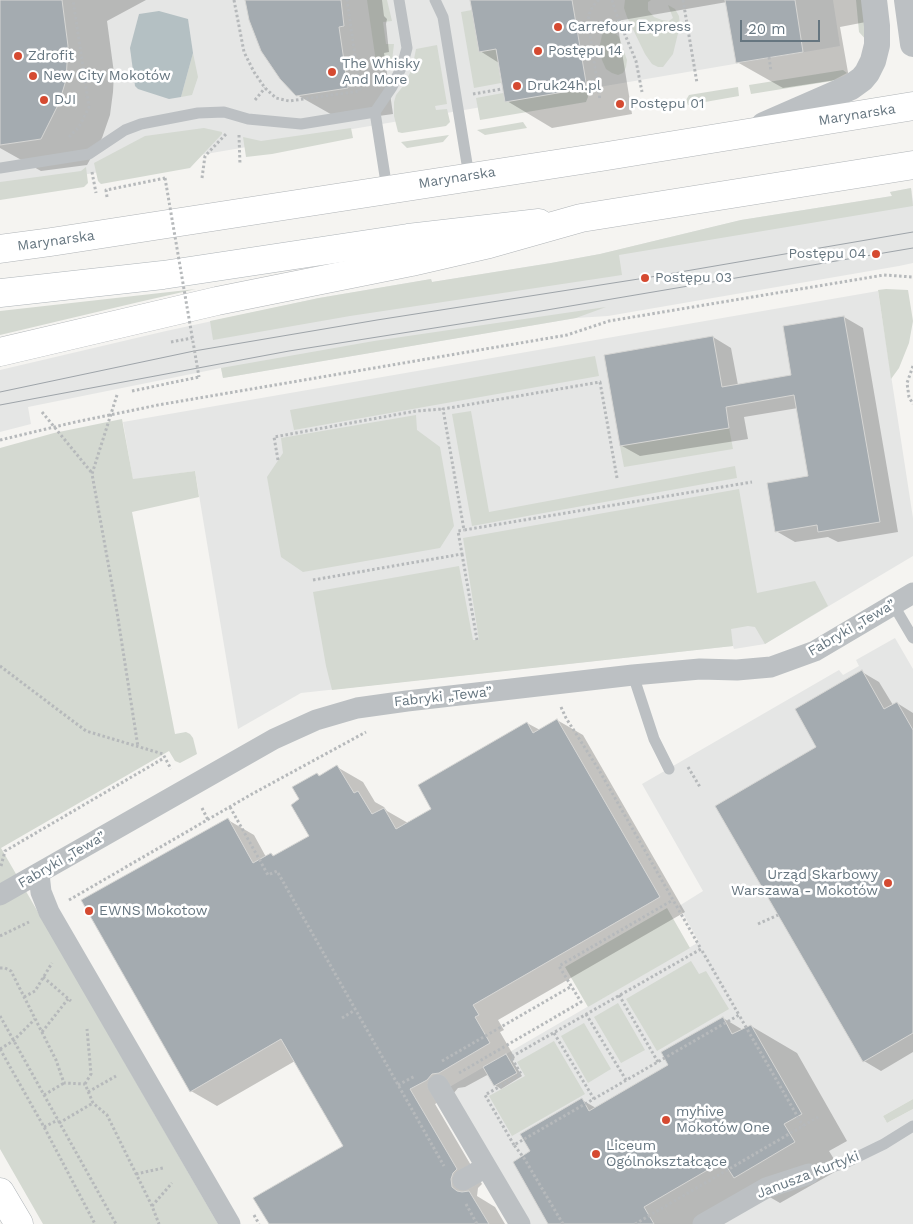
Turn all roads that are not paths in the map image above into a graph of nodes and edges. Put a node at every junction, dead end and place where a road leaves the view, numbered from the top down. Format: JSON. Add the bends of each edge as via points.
{"nodes":[{"id":1,"x":399,"y":0,"type":"edge"},
{"id":2,"x":435,"y":0,"type":"edge"},
{"id":3,"x":874,"y":0,"type":"edge"},
{"id":4,"x":906,"y":0,"type":"edge"},
{"id":5,"x":913,"y":44,"type":"edge"},
{"id":6,"x":913,"y":106,"type":"edge"},
{"id":7,"x":375,"y":112,"type":"junction"},
{"id":8,"x":745,"y":133,"type":"junction"},
{"id":9,"x":913,"y":165,"type":"edge"},
{"id":10,"x":0,"y":168,"type":"edge"},
{"id":11,"x":470,"y":176,"type":"junction"},
{"id":12,"x":387,"y":189,"type":"junction"},
{"id":13,"x":581,"y":218,"type":"junction"},
{"id":14,"x":0,"y":248,"type":"edge"},
{"id":15,"x":0,"y":293,"type":"edge"},
{"id":16,"x":0,"y":352,"type":"edge"},
{"id":17,"x":913,"y":593,"type":"edge"},
{"id":18,"x":893,"y":604,"type":"junction"},
{"id":19,"x":913,"y":638,"type":"edge"},
{"id":20,"x":633,"y":675,"type":"junction"},
{"id":21,"x":668,"y":769,"type":"dead end"},
{"id":22,"x":38,"y":874,"type":"junction"},
{"id":23,"x":0,"y":895,"type":"edge"},
{"id":24,"x":438,"y":1085,"type":"road end"},
{"id":25,"x":913,"y":1126,"type":"edge"},
{"id":26,"x":486,"y":1167,"type":"junction"},
{"id":27,"x":809,"y":1174,"type":"joint"},
{"id":28,"x":458,"y":1183,"type":"road end"},
{"id":29,"x":0,"y":1192,"type":"edge"},
{"id":30,"x":19,"y":1224,"type":"edge"},
{"id":31,"x":230,"y":1224,"type":"edge"},
{"id":32,"x":520,"y":1224,"type":"edge"},
{"id":33,"x":703,"y":1224,"type":"edge"}],
"edges":[{"from":1,"to":7,"type":"lane","via":[[407,48],[392,87]]},
{"from":2,"to":11,"type":"lane","via":[[443,17]]},
{"from":3,"to":8,"type":"street","via":[[877,45],[862,79]]},
{"from":4,"to":5,"type":"street"},
{"from":6,"to":8,"type":"main road","name":"Marynarska"},
{"from":7,"to":10,"type":"lane","via":[[301,124],[224,112],[198,113],[125,130],[89,154]]},
{"from":7,"to":12,"type":"lane"},
{"from":8,"to":11,"type":"main road","name":"Marynarska"},
{"from":9,"to":13,"type":"main road"},
{"from":11,"to":12,"type":"main road","name":"Marynarska"},
{"from":12,"to":14,"type":"main road","name":"Marynarska"},
{"from":13,"to":15,"type":"main road"},
{"from":13,"to":16,"type":"main road","via":[[411,262],[218,301]]},
{"from":17,"to":18,"type":"street","name":"Fabryki „Tewa”"},
{"from":18,"to":19,"type":"lane"},
{"from":18,"to":20,"type":"street","name":"Fabryki „Tewa”","via":[[815,651],[771,667]]},
{"from":20,"to":21,"type":"lane"},
{"from":20,"to":22,"type":"street","name":"Fabryki „Tewa”","via":[[384,704],[316,720],[274,739]]},
{"from":22,"to":23,"type":"street","name":"Fabryki „Tewa”"},
{"from":22,"to":31,"type":"street","via":[[49,912]]},
{"from":24,"to":26,"type":"street"},
{"from":25,"to":27,"type":"lane","name":"Janusza Kurtyki","via":[[845,1163]]},
{"from":26,"to":28,"type":"street"},
{"from":26,"to":32,"type":"street"},
{"from":27,"to":33,"type":"street","name":"Janusza Kurtyki","via":[[766,1188]]},
{"from":29,"to":30,"type":"main road"}]}
